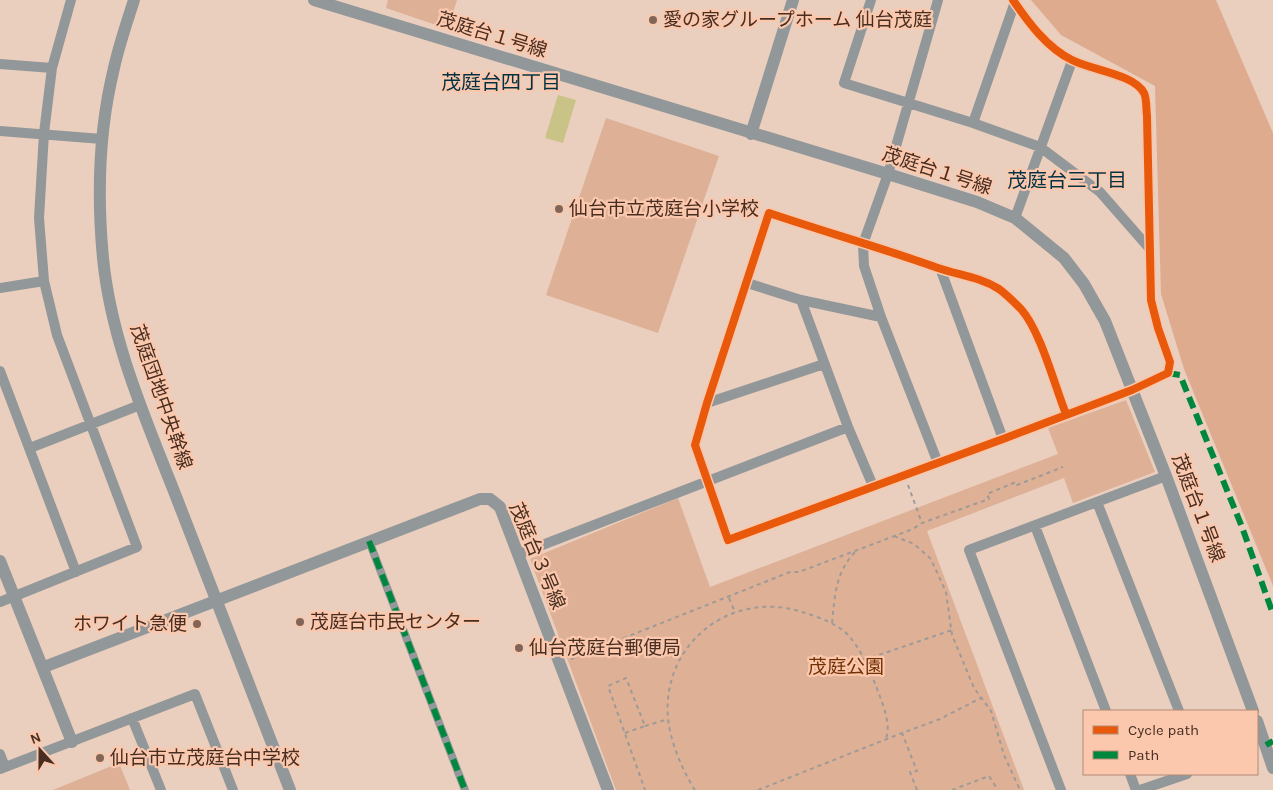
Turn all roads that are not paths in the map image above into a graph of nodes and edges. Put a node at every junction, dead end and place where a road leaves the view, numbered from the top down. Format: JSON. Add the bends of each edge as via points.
{"nodes":[{"id":1,"x":71,"y":0,"type":"edge"},
{"id":2,"x":134,"y":0,"type":"edge"},
{"id":3,"x":317,"y":0,"type":"edge"},
{"id":4,"x":793,"y":0,"type":"edge"},
{"id":5,"x":871,"y":0,"type":"edge"},
{"id":6,"x":938,"y":0,"type":"edge"},
{"id":7,"x":1014,"y":1,"type":"edge"},
{"id":8,"x":1072,"y":60,"type":"junction"},
{"id":9,"x":0,"y":64,"type":"edge"},
{"id":10,"x":52,"y":68,"type":"junction"},
{"id":11,"x":907,"y":103,"type":"junction"},
{"id":12,"x":973,"y":123,"type":"junction"},
{"id":13,"x":0,"y":130,"type":"edge"},
{"id":14,"x":44,"y":133,"type":"junction"},
{"id":15,"x":751,"y":134,"type":"junction"},
{"id":16,"x":102,"y":139,"type":"junction"},
{"id":17,"x":1040,"y":147,"type":"junction"},
{"id":18,"x":888,"y":174,"type":"junction"},
{"id":19,"x":1015,"y":218,"type":"junction"},
{"id":20,"x":863,"y":244,"type":"junction"},
{"id":21,"x":1149,"y":248,"type":"junction"},
{"id":22,"x":940,"y":268,"type":"junction"},
{"id":23,"x":44,"y":281,"type":"junction"},
{"id":24,"x":747,"y":283,"type":"junction"},
{"id":25,"x":0,"y":288,"type":"edge"},
{"id":26,"x":801,"y":300,"type":"junction"},
{"id":27,"x":881,"y":317,"type":"junction"},
{"id":28,"x":824,"y":364,"type":"junction"},
{"id":29,"x":0,"y":371,"type":"edge"},
{"id":30,"x":1132,"y":390,"type":"junction"},
{"id":31,"x":707,"y":403,"type":"junction"},
{"id":32,"x":140,"y":405,"type":"junction"},
{"id":33,"x":1066,"y":414,"type":"junction"},
{"id":34,"x":90,"y":424,"type":"junction"},
{"id":35,"x":848,"y":427,"type":"junction"},
{"id":36,"x":1002,"y":439,"type":"junction"},
{"id":37,"x":30,"y":448,"type":"junction"},
{"id":38,"x":938,"y":463,"type":"junction"},
{"id":39,"x":1166,"y":476,"type":"junction"},
{"id":40,"x":706,"y":480,"type":"junction"},
{"id":41,"x":873,"y":486,"type":"junction"},
{"id":42,"x":1097,"y":502,"type":"junction"},
{"id":43,"x":1034,"y":526,"type":"junction"},
{"id":44,"x":369,"y":542,"type":"junction"},
{"id":45,"x":519,"y":554,"type":"junction"},
{"id":46,"x":0,"y":561,"type":"edge"},
{"id":47,"x":76,"y":572,"type":"junction"},
{"id":48,"x":16,"y":597,"type":"junction"},
{"id":49,"x":216,"y":599,"type":"junction"},
{"id":50,"x":0,"y":602,"type":"edge"},
{"id":51,"x":44,"y":667,"type":"junction"},
{"id":52,"x":1106,"y":710,"type":"edge"},
{"id":53,"x":1179,"y":710,"type":"edge"},
{"id":54,"x":1253,"y":710,"type":"edge"},
{"id":55,"x":132,"y":718,"type":"junction"},
{"id":56,"x":1258,"y":727,"type":"edge"},
{"id":57,"x":72,"y":742,"type":"junction"},
{"id":58,"x":1261,"y":746,"type":"edge"},
{"id":59,"x":0,"y":754,"type":"edge"},
{"id":60,"x":3,"y":768,"type":"edge"},
{"id":61,"x":1273,"y":768,"type":"edge"},
{"id":62,"x":1130,"y":775,"type":"edge"},
{"id":63,"x":1184,"y":775,"type":"edge"},
{"id":64,"x":161,"y":790,"type":"edge"},
{"id":65,"x":233,"y":790,"type":"edge"},
{"id":66,"x":290,"y":790,"type":"edge"},
{"id":67,"x":465,"y":790,"type":"edge"},
{"id":68,"x":608,"y":790,"type":"edge"},
{"id":69,"x":1061,"y":790,"type":"edge"},
{"id":70,"x":1136,"y":790,"type":"edge"},
{"id":71,"x":1140,"y":790,"type":"edge"}],
"edges":[{"from":1,"to":10,"type":"street"},
{"from":2,"to":16,"type":"street","name":"茂庭団地中央幹線","via":[[113,68]]},
{"from":3,"to":15,"type":"street","name":"茂庭台１号線"},
{"from":4,"to":15,"type":"street"},
{"from":5,"to":11,"type":"street","via":[[844,83]]},
{"from":6,"to":11,"type":"street"},
{"from":7,"to":8,"type":"street","via":[[1054,49]]},
{"from":7,"to":12,"type":"street"},
{"from":8,"to":17,"type":"street"},
{"from":8,"to":21,"type":"street","via":[[1133,82],[1144,94]]},
{"from":9,"to":10,"type":"street"},
{"from":10,"to":14,"type":"street"},
{"from":11,"to":12,"type":"street"},
{"from":11,"to":18,"type":"street"},
{"from":12,"to":17,"type":"street"},
{"from":13,"to":14,"type":"street"},
{"from":14,"to":16,"type":"street"},
{"from":14,"to":23,"type":"street","via":[[39,218]]},
{"from":15,"to":18,"type":"street","name":"茂庭台１号線"},
{"from":16,"to":32,"type":"street","name":"茂庭団地中央幹線","via":[[103,259],[119,339]]},
{"from":17,"to":19,"type":"street"},
{"from":17,"to":21,"type":"street","via":[[1100,192]]},
{"from":18,"to":19,"type":"street","name":"茂庭台１号線","via":[[977,202]]},
{"from":18,"to":20,"type":"street"},
{"from":19,"to":30,"type":"street","name":"茂庭台１号線","via":[[1064,258],[1084,284],[1105,321]]},
{"from":20,"to":22,"type":"street"},
{"from":20,"to":24,"type":"street","via":[[769,213]]},
{"from":20,"to":27,"type":"street","via":[[864,266]]},
{"from":21,"to":30,"type":"street","via":[[1151,300],[1170,362],[1168,373]]},
{"from":22,"to":33,"type":"street","via":[[977,278],[1000,289],[1022,310],[1035,334]]},
{"from":22,"to":36,"type":"street"},
{"from":23,"to":25,"type":"street"},
{"from":23,"to":34,"type":"street","via":[[57,335]]},
{"from":24,"to":26,"type":"street"},
{"from":24,"to":31,"type":"street"},
{"from":26,"to":27,"type":"street"},
{"from":26,"to":28,"type":"street"},
{"from":27,"to":38,"type":"street"},
{"from":28,"to":31,"type":"street"},
{"from":28,"to":35,"type":"street"},
{"from":29,"to":37,"type":"street"},
{"from":30,"to":33,"type":"street"},
{"from":30,"to":39,"type":"street","name":"茂庭台１号線"},
{"from":31,"to":40,"type":"street","via":[[696,445]]},
{"from":32,"to":34,"type":"street"},
{"from":32,"to":49,"type":"street","name":"茂庭団地中央幹線"},
{"from":33,"to":36,"type":"street"},
{"from":34,"to":37,"type":"street"},
{"from":34,"to":47,"type":"street","via":[[137,547]]},
{"from":35,"to":40,"type":"street"},
{"from":35,"to":41,"type":"street"},
{"from":36,"to":38,"type":"street"},
{"from":37,"to":47,"type":"street"},
{"from":38,"to":41,"type":"street"},
{"from":39,"to":42,"type":"street"},
{"from":39,"to":54,"type":"street","name":"茂庭台１号線"},
{"from":40,"to":41,"type":"street","via":[[728,540]]},
{"from":40,"to":45,"type":"street"},
{"from":42,"to":43,"type":"street"},
{"from":42,"to":53,"type":"street"},
{"from":43,"to":52,"type":"street"},
{"from":43,"to":69,"type":"street","via":[[969,550]]},
{"from":44,"to":45,"type":"street","name":"茂庭台３号線","via":[[480,499],[490,500],[500,507]]},
{"from":44,"to":49,"type":"street","name":"茂庭台３号線"},
{"from":44,"to":67,"type":"street"},
{"from":45,"to":68,"type":"street","name":"茂庭台３号線"},
{"from":46,"to":48,"type":"street"},
{"from":47,"to":48,"type":"street"},
{"from":48,"to":50,"type":"street"},
{"from":48,"to":51,"type":"street"},
{"from":49,"to":51,"type":"street","name":"茂庭台３号線"},
{"from":49,"to":66,"type":"street","name":"茂庭団地中央幹線"},
{"from":51,"to":57,"type":"street"},
{"from":55,"to":57,"type":"street"},
{"from":55,"to":64,"type":"street"},
{"from":55,"to":65,"type":"street","via":[[195,694]]},
{"from":56,"to":58,"type":"street"},
{"from":57,"to":60,"type":"street"},
{"from":58,"to":61,"type":"street"},
{"from":59,"to":60,"type":"street"},
{"from":62,"to":70,"type":"street"},
{"from":63,"to":71,"type":"street"}]}
